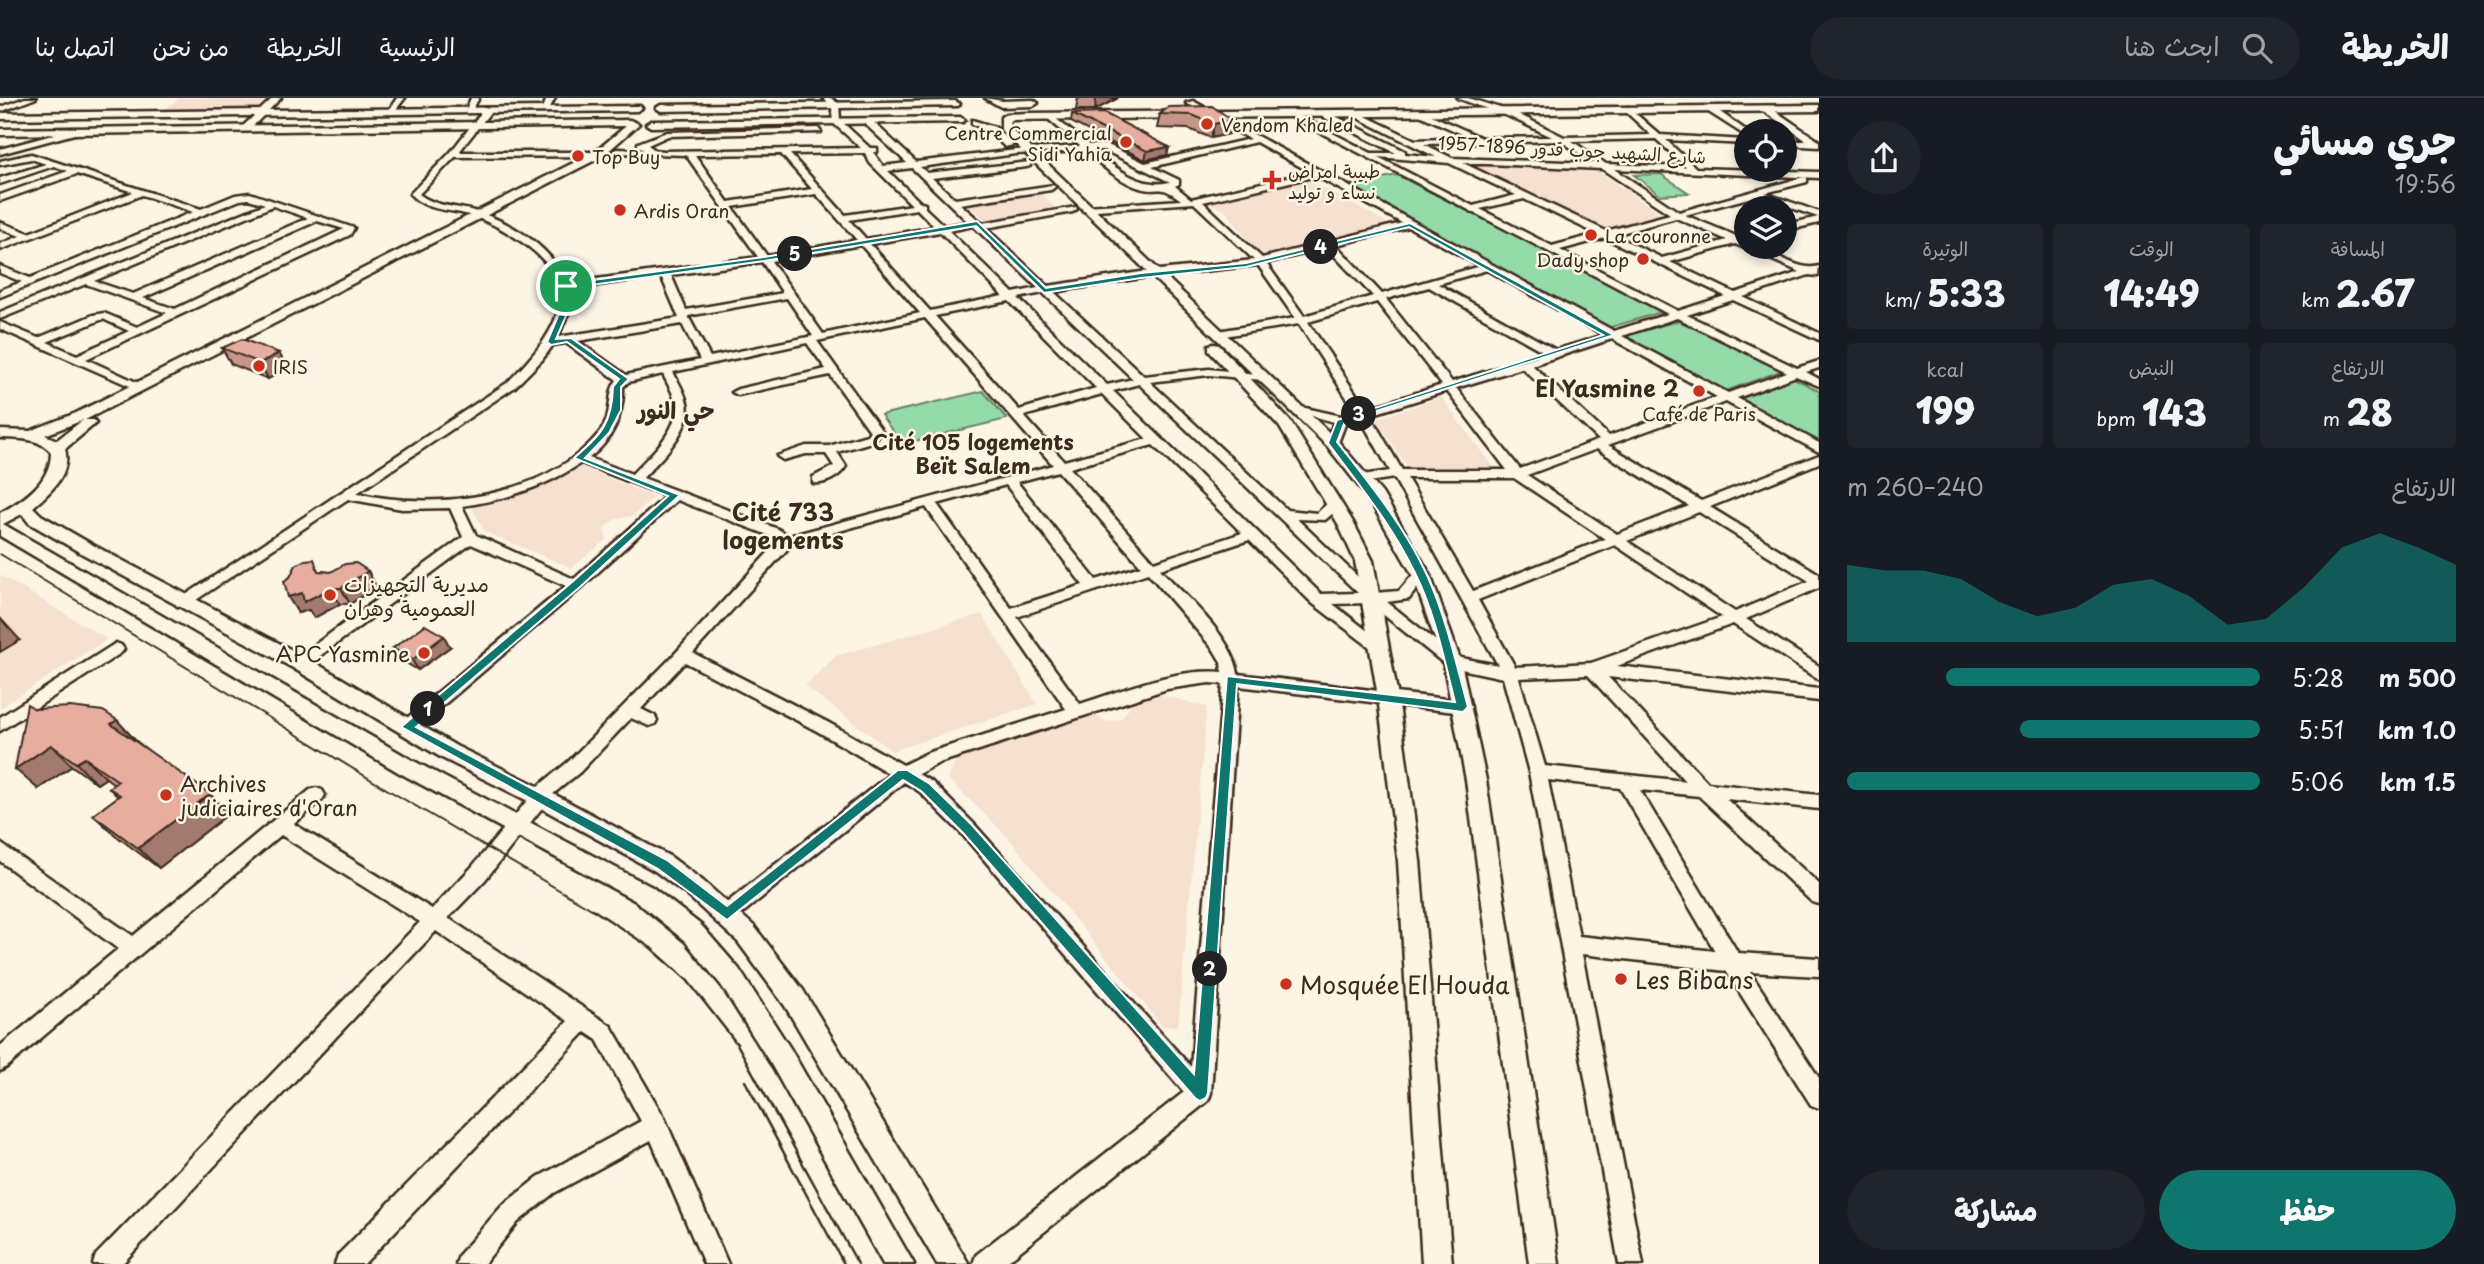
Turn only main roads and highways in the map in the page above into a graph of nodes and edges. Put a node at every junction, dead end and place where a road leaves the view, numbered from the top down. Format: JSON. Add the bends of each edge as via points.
{"nodes":[{"id":1,"x":990,"y":98,"type":"edge"},
{"id":2,"x":1448,"y":98,"type":"edge"},
{"id":3,"x":1462,"y":98,"type":"edge"},
{"id":4,"x":1478,"y":98,"type":"edge"},
{"id":5,"x":1691,"y":98,"type":"edge"},
{"id":6,"x":976,"y":100,"type":"dead end"},
{"id":7,"x":959,"y":101,"type":"edge"},
{"id":8,"x":1218,"y":102,"type":"dead end"},
{"id":9,"x":1042,"y":103,"type":"dead end"},
{"id":10,"x":1184,"y":103,"type":"road end"},
{"id":11,"x":641,"y":104,"type":"edge"},
{"id":12,"x":658,"y":104,"type":"edge"},
{"id":13,"x":1819,"y":108,"type":"edge"},
{"id":14,"x":1710,"y":109,"type":"junction"},
{"id":15,"x":1003,"y":110,"type":"junction"},
{"id":16,"x":157,"y":114,"type":"junction"},
{"id":17,"x":0,"y":116,"type":"edge"},
{"id":18,"x":967,"y":121,"type":"junction"},
{"id":19,"x":640,"y":124,"type":"junction"},
{"id":20,"x":135,"y":130,"type":"junction"},
{"id":21,"x":0,"y":132,"type":"edge"},
{"id":22,"x":1024,"y":156,"type":"junction"},
{"id":23,"x":1079,"y":209,"type":"junction"},
{"id":24,"x":482,"y":217,"type":"junction"},
{"id":25,"x":1147,"y":275,"type":"junction"},
{"id":26,"x":0,"y":434,"type":"edge"},
{"id":27,"x":32,"y":435,"type":"junction"},
{"id":28,"x":57,"y":448,"type":"junction"},
{"id":29,"x":23,"y":506,"type":"junction"},
{"id":30,"x":0,"y":520,"type":"edge"},
{"id":31,"x":0,"y":529,"type":"edge"},
{"id":32,"x":899,"y":1264,"type":"edge"},
{"id":33,"x":954,"y":1264,"type":"edge"},
{"id":34,"x":1437,"y":1264,"type":"edge"},
{"id":35,"x":1544,"y":1264,"type":"edge"}],
"edges":[{"from":1,"to":15,"type":"main road"},
{"from":2,"to":3,"type":"main road"},
{"from":3,"to":4,"type":"main road"},
{"from":5,"to":14,"type":"main road"},
{"from":6,"to":15,"type":"main road"},
{"from":7,"to":12,"type":"main road","via":[[836,106]]},
{"from":7,"to":18,"type":"main road","via":[[948,113]]},
{"from":8,"to":10,"type":"main road"},
{"from":9,"to":15,"type":"main road"},
{"from":11,"to":12,"type":"main road"},
{"from":11,"to":16,"type":"main road"},
{"from":11,"to":19,"type":"main road","via":[[620,117]]},
{"from":12,"to":19,"type":"main road","via":[[670,116]]},
{"from":13,"to":14,"type":"main road"},
{"from":14,"to":15,"type":"main road","via":[[1049,116]]},
{"from":15,"to":18,"type":"main road"},
{"from":15,"to":22,"type":"main road","via":[[1004,128]]},
{"from":16,"to":17,"type":"main road"},
{"from":16,"to":20,"type":"main road"},
{"from":18,"to":19,"type":"main road"},
{"from":18,"to":22,"type":"main road","via":[[992,129]]},
{"from":19,"to":20,"type":"main road"},
{"from":19,"to":24,"type":"main road","via":[[599,154]]},
{"from":19,"to":24,"type":"main road","via":[[617,151]]},
{"from":20,"to":21,"type":"main road"},
{"from":22,"to":23,"type":"main road"},
{"from":22,"to":23,"type":"main road","via":[[1051,187]]},
{"from":23,"to":25,"type":"main road"},
{"from":24,"to":27,"type":"main road","via":[[81,416]]},
{"from":24,"to":28,"type":"main road","via":[[92,422]]},
{"from":25,"to":34,"type":"main road","via":[[1285,424],[1364,561],[1388,696],[1409,861]]},
{"from":25,"to":35,"type":"main road","via":[[1218,334],[1332,443],[1394,525],[1421,574],[1463,707]]},
{"from":26,"to":27,"type":"main road"},
{"from":27,"to":28,"type":"main road"},
{"from":28,"to":29,"type":"main road","via":[[61,462],[57,474]]},
{"from":29,"to":30,"type":"main road"},
{"from":29,"to":33,"type":"main road","via":[[35,519],[300,663],[449,752],[663,864],[727,914],[794,999]]},
{"from":31,"to":32,"type":"main road","via":[[405,766],[644,894],[693,933],[714,956],[781,1057]]}]}
